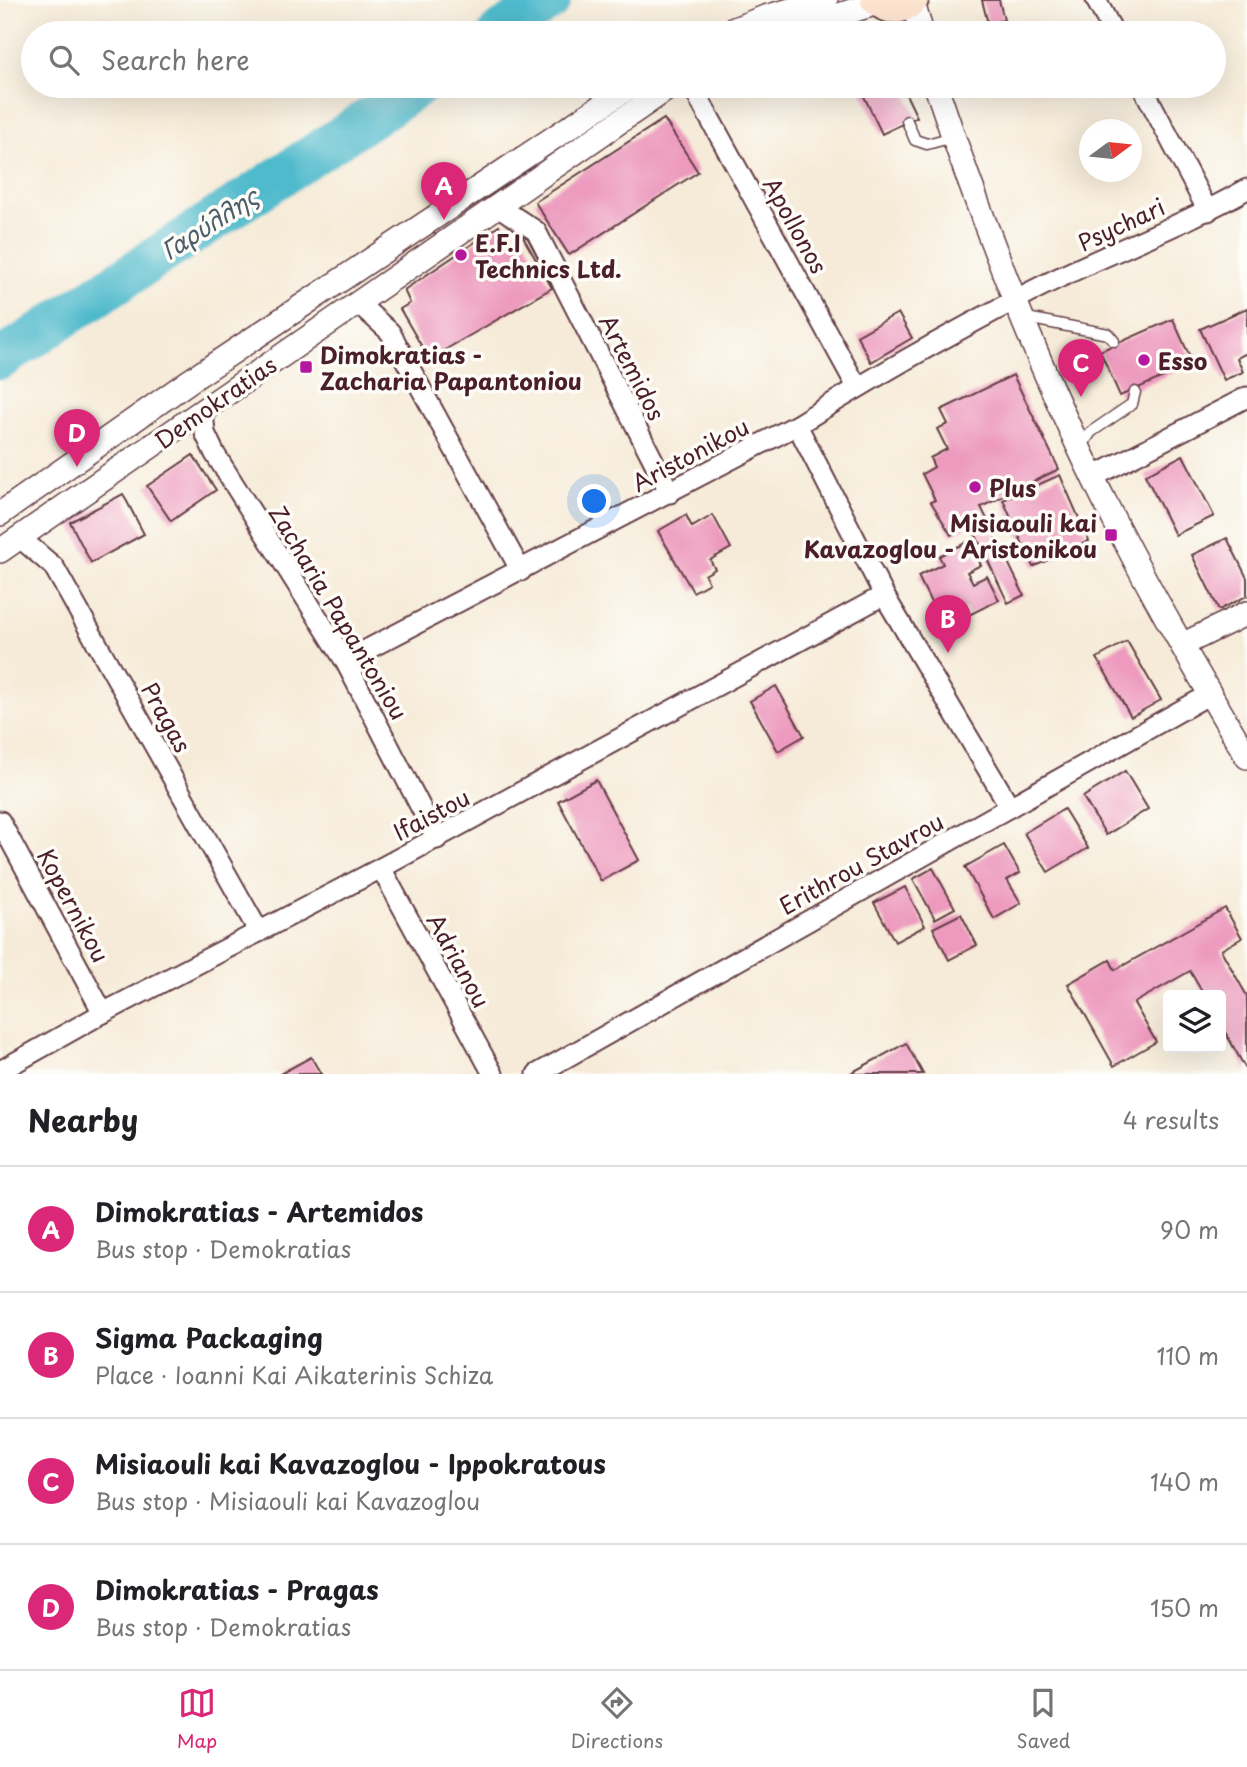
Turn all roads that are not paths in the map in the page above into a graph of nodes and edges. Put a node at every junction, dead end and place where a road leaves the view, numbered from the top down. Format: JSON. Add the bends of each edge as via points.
{"nodes":[{"id":1,"x":826,"y":0,"type":"edge"},
{"id":2,"x":1096,"y":0,"type":"edge"},
{"id":3,"x":897,"y":8,"type":"edge"},
{"id":4,"x":761,"y":21,"type":"edge"},
{"id":5,"x":846,"y":21,"type":"edge"},
{"id":6,"x":910,"y":21,"type":"edge"},
{"id":7,"x":1107,"y":21,"type":"edge"},
{"id":8,"x":613,"y":98,"type":"edge"},
{"id":9,"x":653,"y":98,"type":"edge"},
{"id":10,"x":698,"y":98,"type":"edge"},
{"id":11,"x":940,"y":98,"type":"edge"},
{"id":12,"x":1148,"y":98,"type":"edge"},
{"id":13,"x":907,"y":121,"type":"dead end"},
{"id":14,"x":953,"y":137,"type":"junction"},
{"id":15,"x":1247,"y":189,"type":"edge"},
{"id":16,"x":496,"y":205,"type":"junction"},
{"id":17,"x":1208,"y":211,"type":"junction"},
{"id":18,"x":359,"y":304,"type":"junction"},
{"id":19,"x":1018,"y":309,"type":"junction"},
{"id":20,"x":1114,"y":341,"type":"dead end"},
{"id":21,"x":857,"y":387,"type":"junction"},
{"id":22,"x":1135,"y":391,"type":"dead end"},
{"id":23,"x":1247,"y":397,"type":"edge"},
{"id":24,"x":203,"y":411,"type":"junction"},
{"id":25,"x":797,"y":425,"type":"junction"},
{"id":26,"x":1080,"y":449,"type":"junction"},
{"id":27,"x":1093,"y":477,"type":"junction"},
{"id":28,"x":670,"y":493,"type":"junction"},
{"id":29,"x":0,"y":514,"type":"edge"},
{"id":30,"x":9,"y":544,"type":"edge"},
{"id":31,"x":521,"y":571,"type":"junction"},
{"id":32,"x":884,"y":595,"type":"junction"},
{"id":33,"x":1247,"y":612,"type":"edge"},
{"id":34,"x":1182,"y":645,"type":"junction"},
{"id":35,"x":345,"y":661,"type":"junction"},
{"id":36,"x":1210,"y":694,"type":"junction"},
{"id":37,"x":1247,"y":757,"type":"edge"},
{"id":38,"x":1010,"y":807,"type":"junction"},
{"id":39,"x":0,"y":821,"type":"edge"},
{"id":40,"x":437,"y":839,"type":"junction"},
{"id":41,"x":8,"y":851,"type":"edge"},
{"id":42,"x":381,"y":869,"type":"junction"},
{"id":43,"x":259,"y":932,"type":"junction"},
{"id":44,"x":103,"y":1013,"type":"junction"},
{"id":45,"x":24,"y":1067,"type":"edge"},
{"id":46,"x":0,"y":1071,"type":"edge"},
{"id":47,"x":493,"y":1074,"type":"edge"},
{"id":48,"x":537,"y":1074,"type":"edge"}],
"edges":[{"from":1,"to":4,"type":"street"},
{"from":2,"to":7,"type":"street"},
{"from":3,"to":5,"type":"street"},
{"from":3,"to":6,"type":"street"},
{"from":8,"to":29,"type":"street","name":"Demokratias","via":[[191,380]]},
{"from":9,"to":16,"type":"street","name":"Demokratias"},
{"from":10,"to":21,"type":"street","name":"Apollonos"},
{"from":11,"to":14,"type":"street"},
{"from":12,"to":17,"type":"street"},
{"from":13,"to":14,"type":"lane","via":[[915,140],[927,144]]},
{"from":14,"to":19,"type":"street"},
{"from":15,"to":17,"type":"street","name":"Psychari"},
{"from":16,"to":18,"type":"street","name":"Demokratias"},
{"from":16,"to":28,"type":"street","name":"Artemidos","via":[[536,231]]},
{"from":17,"to":19,"type":"street","name":"Psychari"},
{"from":18,"to":24,"type":"street","name":"Demokratias"},
{"from":18,"to":31,"type":"street","via":[[390,332]]},
{"from":19,"to":20,"type":"lane","via":[[1108,334]]},
{"from":19,"to":21,"type":"street","name":"Aristonikou"},
{"from":19,"to":26,"type":"street"},
{"from":21,"to":25,"type":"street","name":"Aristonikou"},
{"from":22,"to":26,"type":"lane","via":[[1132,404],[1091,432]]},
{"from":23,"to":27,"type":"street"},
{"from":24,"to":30,"type":"street","name":"Demokratias"},
{"from":24,"to":35,"type":"street","name":"Zacharia Papantoniou","via":[[205,433],[215,454]]},
{"from":25,"to":28,"type":"street","name":"Aristonikou"},
{"from":25,"to":32,"type":"street"},
{"from":26,"to":27,"type":"street"},
{"from":27,"to":34,"type":"street"},
{"from":28,"to":31,"type":"street","name":"Aristonikou"},
{"from":30,"to":43,"type":"street","name":"Pragas","via":[[54,567]]},
{"from":31,"to":35,"type":"street","name":"Aristonikou"},
{"from":32,"to":38,"type":"street"},
{"from":32,"to":40,"type":"street","name":"Ifaistou"},
{"from":33,"to":34,"type":"street"},
{"from":34,"to":36,"type":"street"},
{"from":35,"to":40,"type":"street","name":"Zacharia Papantoniou"},
{"from":36,"to":37,"type":"street"},
{"from":36,"to":38,"type":"street","name":"Erithrou Stavrou"},
{"from":38,"to":48,"type":"street","name":"Erithrou Stavrou"},
{"from":39,"to":41,"type":"street","name":"Kopernikou"},
{"from":40,"to":42,"type":"street","name":"Ifaistou"},
{"from":41,"to":44,"type":"street","name":"Kopernikou"},
{"from":42,"to":43,"type":"street","name":"Ifaistou"},
{"from":42,"to":47,"type":"street","name":"Adrianou"},
{"from":43,"to":44,"type":"street","name":"Ifaistou"},
{"from":44,"to":45,"type":"street","name":"Ifaistou"},
{"from":45,"to":46,"type":"street","name":"Ifaistou"}]}
